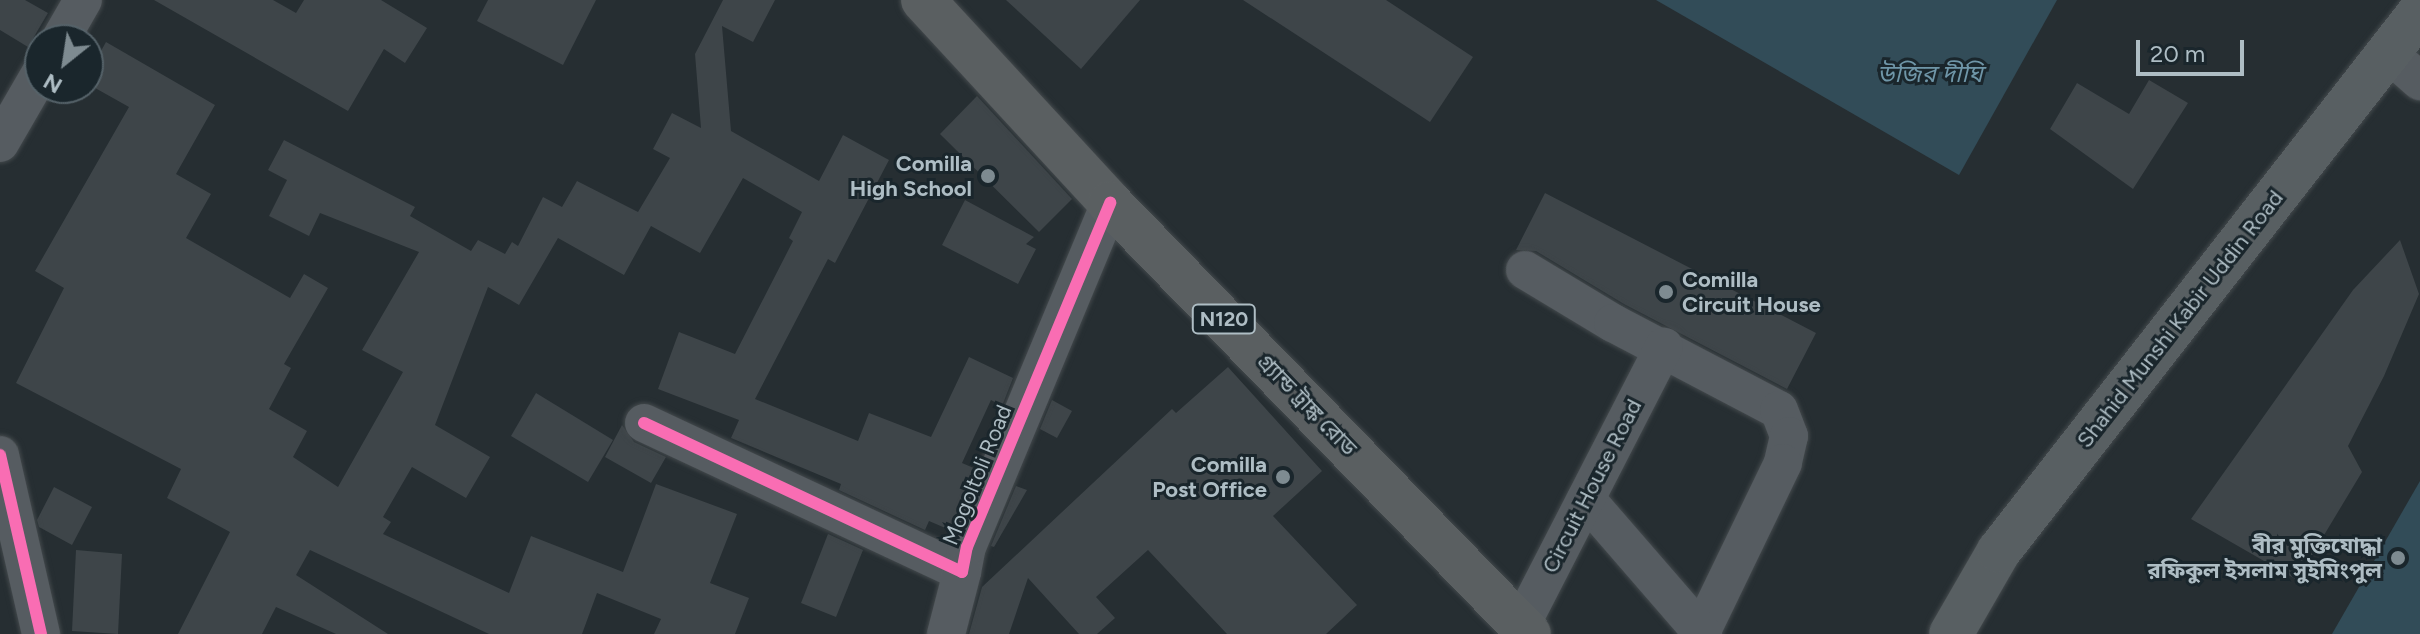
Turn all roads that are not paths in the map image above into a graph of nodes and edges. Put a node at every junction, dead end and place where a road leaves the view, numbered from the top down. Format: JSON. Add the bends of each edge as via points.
{"nodes":[{"id":1,"x":83,"y":0,"type":"edge"},
{"id":2,"x":923,"y":0,"type":"edge"},
{"id":3,"x":2420,"y":12,"type":"edge"},
{"id":4,"x":69,"y":24,"type":"edge"},
{"id":5,"x":2404,"y":67,"type":"edge"},
{"id":6,"x":24,"y":102,"type":"edge"},
{"id":7,"x":0,"y":143,"type":"edge"},
{"id":8,"x":1110,"y":203,"type":"junction"},
{"id":9,"x":1525,"y":270,"type":"dead end"},
{"id":10,"x":1664,"y":347,"type":"junction"},
{"id":11,"x":644,"y":423,"type":"dead end"},
{"id":12,"x":0,"y":455,"type":"edge"},
{"id":13,"x":1586,"y":499,"type":"junction"},
{"id":14,"x":962,"y":572,"type":"junction"},
{"id":15,"x":1525,"y":630,"type":"edge"},
{"id":16,"x":1702,"y":633,"type":"edge"},
{"id":17,"x":41,"y":634,"type":"edge"},
{"id":18,"x":946,"y":634,"type":"edge"},
{"id":19,"x":1951,"y":634,"type":"edge"}],
"edges":[{"from":1,"to":4,"type":"street"},
{"from":2,"to":8,"type":"highway","name":"গ্র্যান্ড ট্রাঙ্ক রোড","number":"N120"},
{"from":3,"to":5,"type":"main road","name":"Shahid Munshi Kabir Uddin Road"},
{"from":5,"to":19,"type":"main road","name":"Shahid Munshi Kabir Uddin Road","via":[[1999,551]]},
{"from":6,"to":7,"type":"street"},
{"from":8,"to":14,"type":"street","name":"Mogoltoli Road","via":[[967,547]]},
{"from":8,"to":15,"type":"highway","name":"গ্র্যান্ড ট্রাঙ্ক রোড","number":"N120"},
{"from":9,"to":10,"type":"street"},
{"from":10,"to":13,"type":"street","name":"Circuit House Road"},
{"from":10,"to":16,"type":"street","via":[[1779,410],[1789,436],[1783,463]]},
{"from":11,"to":14,"type":"street","name":"Mogoltoli Road"},
{"from":12,"to":17,"type":"street"},
{"from":13,"to":15,"type":"street","name":"Circuit House Road"},
{"from":13,"to":16,"type":"street"},
{"from":14,"to":18,"type":"street"}]}
